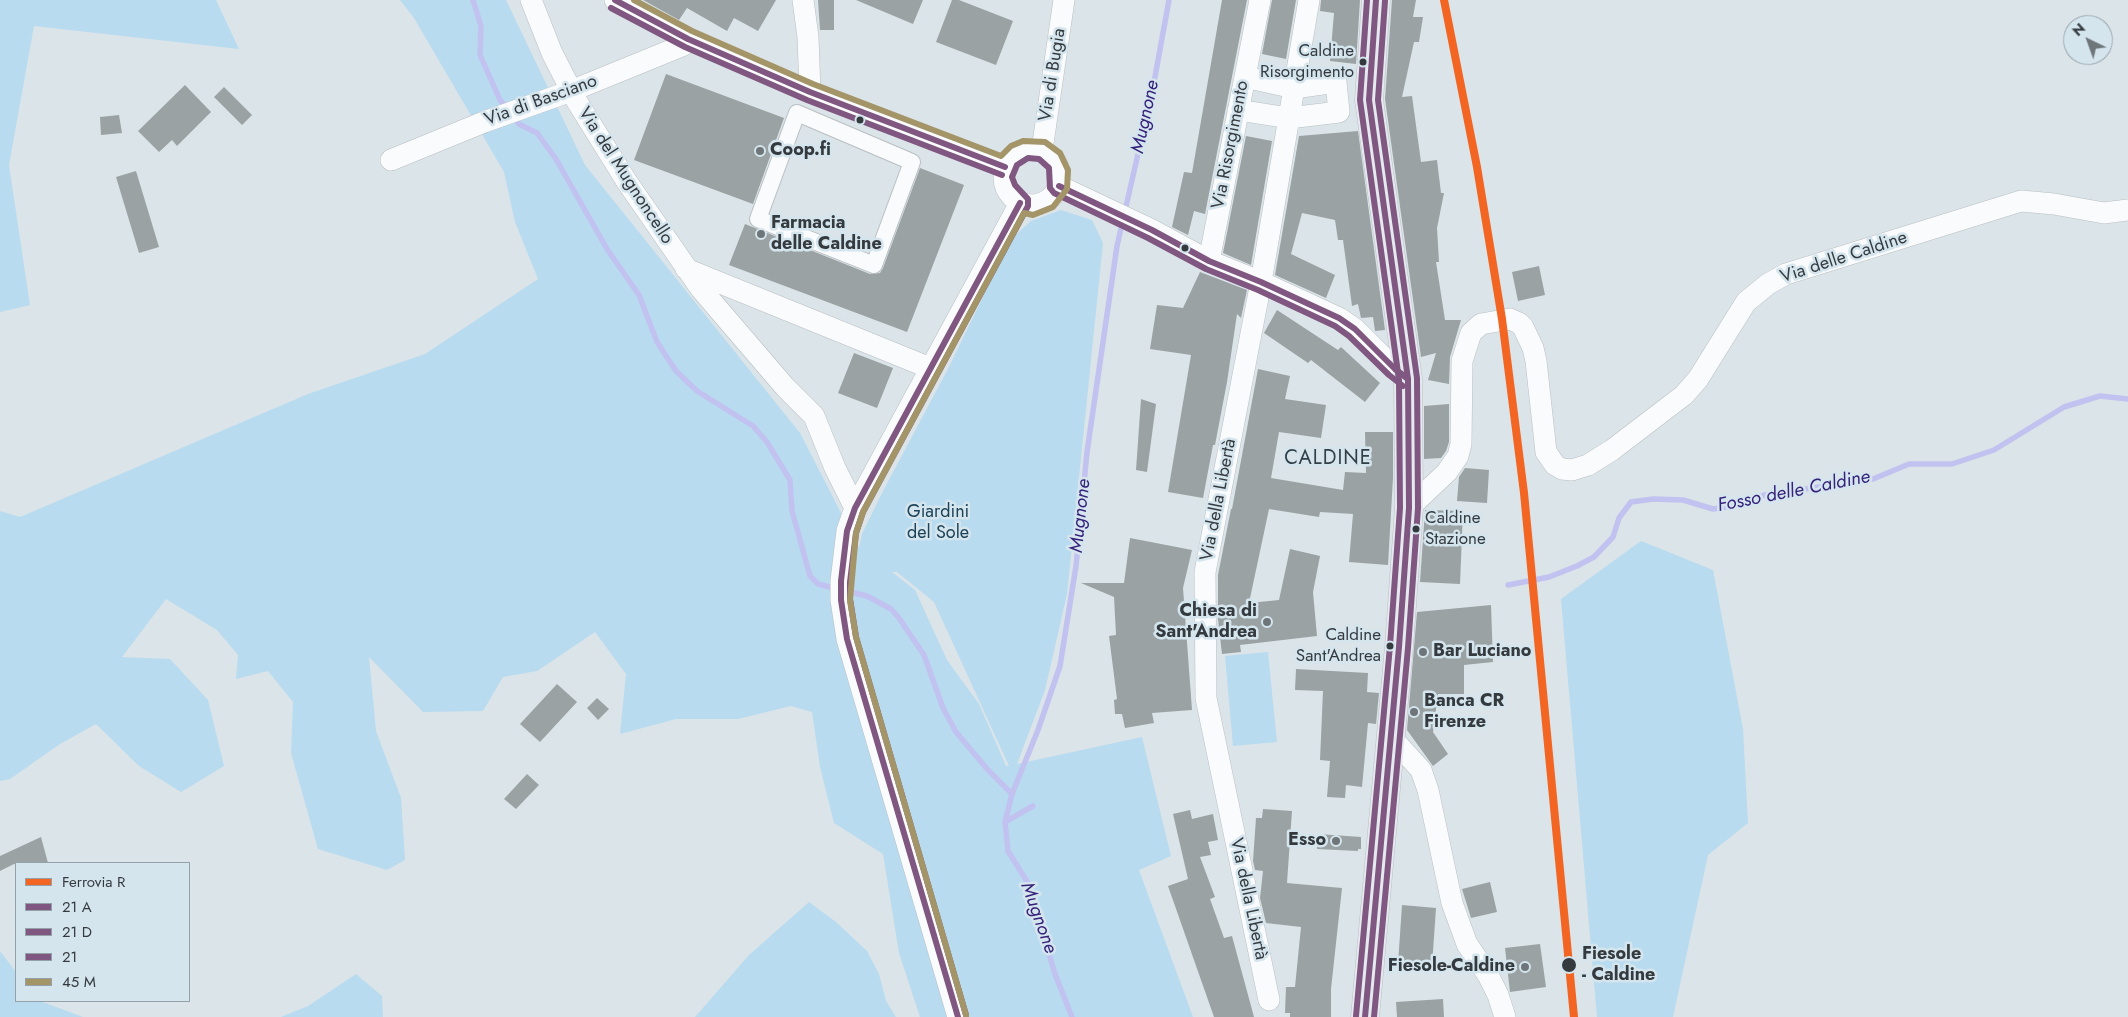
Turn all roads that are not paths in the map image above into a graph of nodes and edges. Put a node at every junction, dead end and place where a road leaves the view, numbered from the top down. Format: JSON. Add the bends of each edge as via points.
{"nodes":[{"id":1,"x":530,"y":0,"type":"edge"},
{"id":2,"x":615,"y":0,"type":"edge"},
{"id":3,"x":803,"y":0,"type":"edge"},
{"id":4,"x":1064,"y":0,"type":"edge"},
{"id":5,"x":1260,"y":0,"type":"edge"},
{"id":6,"x":1309,"y":0,"type":"edge"},
{"id":7,"x":1376,"y":0,"type":"edge"},
{"id":8,"x":688,"y":39,"type":"junction"},
{"id":9,"x":1245,"y":77,"type":"junction"},
{"id":10,"x":1294,"y":88,"type":"junction"},
{"id":11,"x":571,"y":91,"type":"junction"},
{"id":12,"x":810,"y":92,"type":"junction"},
{"id":13,"x":1238,"y":110,"type":"junction"},
{"id":14,"x":1289,"y":118,"type":"junction"},
{"id":15,"x":1042,"y":150,"type":"junction"},
{"id":16,"x":391,"y":160,"type":"dead end"},
{"id":17,"x":1005,"y":168,"type":"junction"},
{"id":18,"x":1059,"y":186,"type":"junction"},
{"id":19,"x":1020,"y":203,"type":"junction"},
{"id":20,"x":2128,"y":210,"type":"edge"},
{"id":21,"x":758,"y":219,"type":"joint"},
{"id":22,"x":1209,"y":261,"type":"junction"},
{"id":23,"x":686,"y":269,"type":"junction"},
{"id":24,"x":1261,"y":282,"type":"junction"},
{"id":25,"x":930,"y":368,"type":"junction"},
{"id":26,"x":1408,"y":379,"type":"junction"},
{"id":27,"x":855,"y":508,"type":"junction"},
{"id":28,"x":1409,"y":508,"type":"junction"},
{"id":29,"x":1391,"y":737,"type":"junction"},
{"id":30,"x":1269,"y":1000,"type":"dead end"},
{"id":31,"x":958,"y":1017,"type":"edge"},
{"id":32,"x":1365,"y":1017,"type":"edge"},
{"id":33,"x":1506,"y":1017,"type":"edge"}],
"edges":[{"from":1,"to":11,"type":"street","name":"Via del Mugnoncello"},
{"from":2,"to":8,"type":"street"},
{"from":3,"to":12,"type":"street"},
{"from":4,"to":15,"type":"street","name":"Via di Bugia"},
{"from":5,"to":9,"type":"street","name":"Via Risorgimento"},
{"from":6,"to":10,"type":"street","name":"Via della Libertà"},
{"from":7,"to":26,"type":"main road","via":[[1369,100]]},
{"from":8,"to":11,"type":"street","name":"Via di Basciano","via":[[684,45]]},
{"from":8,"to":12,"type":"street"},
{"from":9,"to":10,"type":"street"},
{"from":9,"to":13,"type":"street","name":"Via Risorgimento"},
{"from":10,"to":14,"type":"street","name":"Via della Libertà"},
{"from":10,"to":14,"type":"street","via":[[1336,82],[1339,112]]},
{"from":11,"to":16,"type":"street","name":"Via di Basciano"},
{"from":11,"to":23,"type":"street","name":"Via del Mugnoncello"},
{"from":12,"to":17,"type":"street"},
{"from":13,"to":14,"type":"street"},
{"from":13,"to":22,"type":"street","name":"Via Risorgimento"},
{"from":14,"to":24,"type":"street","name":"Via della Libertà"},
{"from":15,"to":17,"type":"street","via":[[1026,149],[1016,153]]},
{"from":15,"to":18,"type":"street","via":[[1057,163]]},
{"from":17,"to":19,"type":"street","via":[[1006,190]]},
{"from":18,"to":19,"type":"street","via":[[1040,204]]},
{"from":18,"to":22,"type":"street"},
{"from":19,"to":25,"type":"street"},
{"from":20,"to":28,"type":"street","name":"Via delle Caldine","via":[[2104,213],[2020,202],[1786,274],[1746,302],[1698,379],[1684,395],[1612,450],[1588,465],[1572,470],[1555,465],[1546,452],[1536,361],[1523,327],[1510,319],[1481,324],[1471,333],[1462,360],[1458,456],[1447,472]]},
{"from":21,"to":21,"type":"street","via":[[797,113],[912,162],[874,265]]},
{"from":22,"to":24,"type":"street"},
{"from":23,"to":25,"type":"street"},
{"from":23,"to":27,"type":"street","name":"Via del Mugnoncello","via":[[785,387],[814,416]]},
{"from":24,"to":26,"type":"street","via":[[1339,318]]},
{"from":24,"to":30,"type":"street","name":"Via della Libertà","via":[[1205,572],[1206,698]]},
{"from":25,"to":27,"type":"street"},
{"from":26,"to":28,"type":"main road"},
{"from":27,"to":31,"type":"street","via":[[847,532],[841,590],[847,639]]},
{"from":28,"to":29,"type":"main road"},
{"from":29,"to":32,"type":"main road"},
{"from":29,"to":33,"type":"street","via":[[1421,770],[1452,903],[1467,944],[1488,975]]}]}
